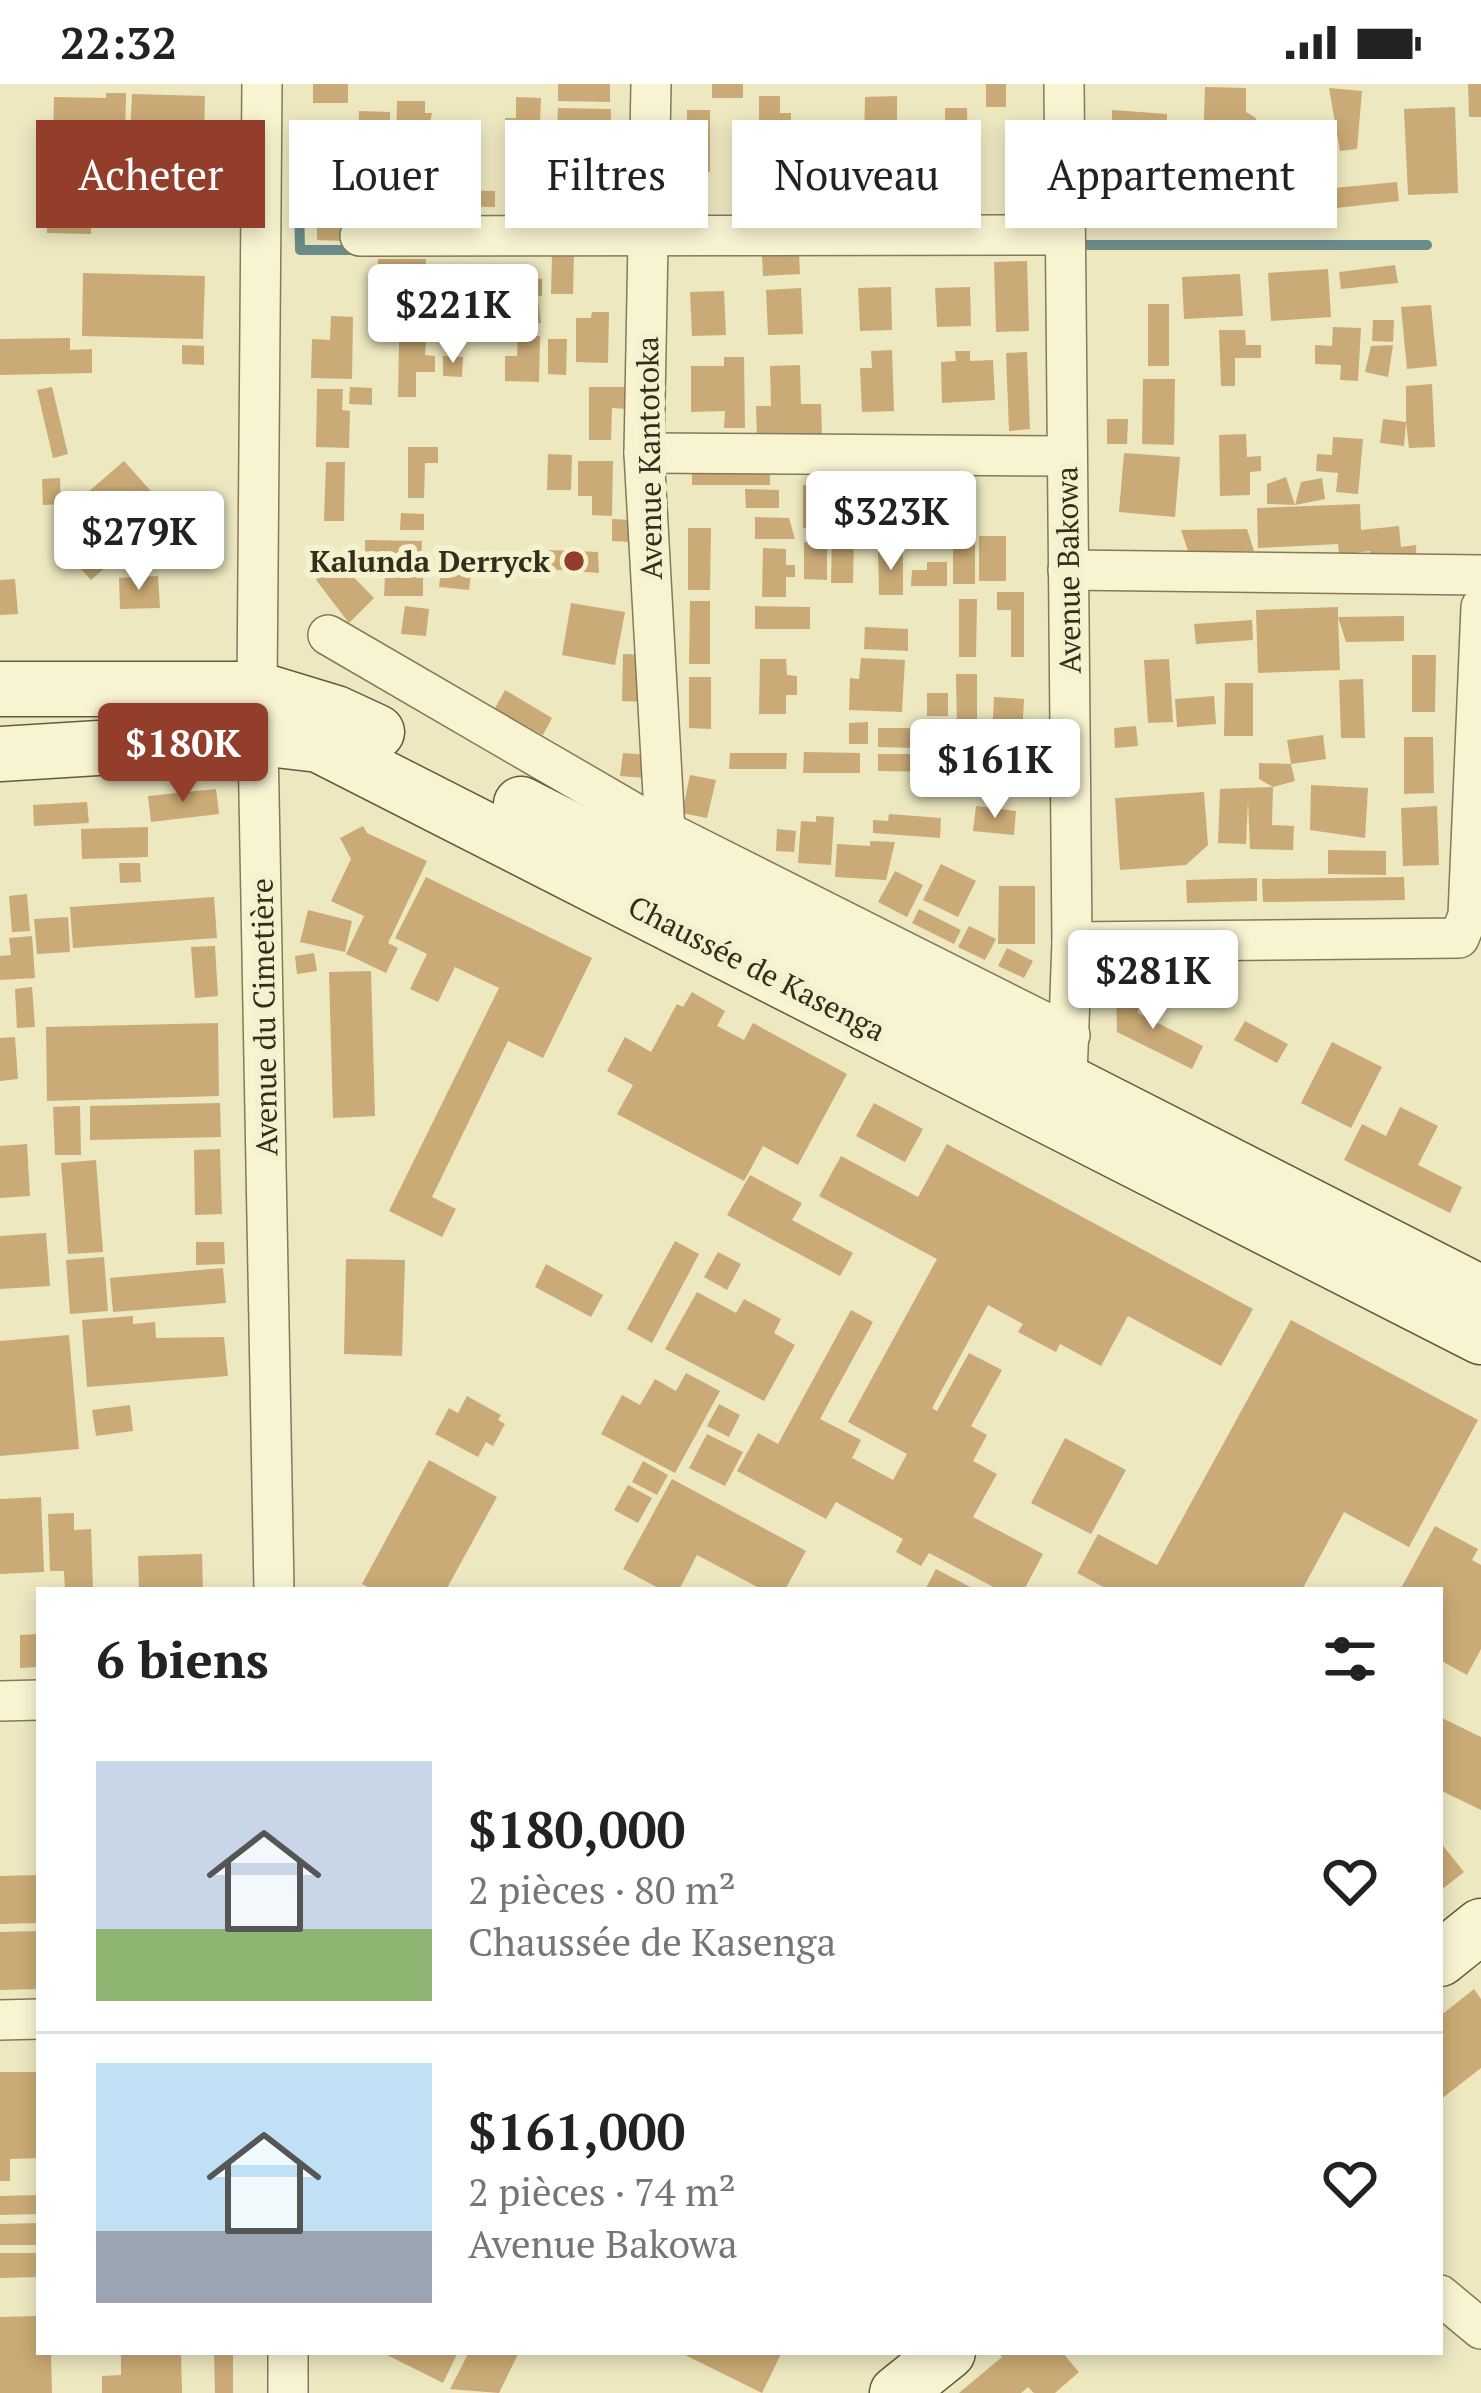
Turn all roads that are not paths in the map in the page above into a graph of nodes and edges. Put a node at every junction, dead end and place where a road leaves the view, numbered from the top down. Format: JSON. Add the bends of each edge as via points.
{"nodes":[{"id":1,"x":262,"y":84,"type":"edge"},
{"id":2,"x":651,"y":84,"type":"edge"},
{"id":3,"x":1064,"y":84,"type":"edge"},
{"id":4,"x":648,"y":233,"type":"junction"},
{"id":5,"x":360,"y":236,"type":"dead end"},
{"id":6,"x":1065,"y":236,"type":"junction"},
{"id":7,"x":644,"y":453,"type":"junction"},
{"id":8,"x":1067,"y":456,"type":"junction"},
{"id":9,"x":1068,"y":570,"type":"junction"},
{"id":10,"x":1481,"y":575,"type":"edge"},
{"id":11,"x":1481,"y":607,"type":"edge"},
{"id":12,"x":328,"y":635,"type":"dead end"},
{"id":13,"x":0,"y":689,"type":"edge"},
{"id":14,"x":258,"y":713,"type":"junction"},
{"id":15,"x":0,"y":754,"type":"edge"},
{"id":16,"x":665,"y":831,"type":"junction"},
{"id":17,"x":1072,"y":942,"type":"junction"},
{"id":18,"x":1067,"y":1080,"type":"junction"},
{"id":19,"x":1481,"y":1293,"type":"edge"},
{"id":20,"x":1481,"y":1336,"type":"edge"},
{"id":21,"x":274,"y":1587,"type":"edge"},
{"id":22,"x":36,"y":1700,"type":"edge"},
{"id":23,"x":0,"y":1701,"type":"edge"},
{"id":24,"x":1481,"y":1926,"type":"edge"},
{"id":25,"x":1443,"y":1957,"type":"edge"},
{"id":26,"x":36,"y":2019,"type":"edge"},
{"id":27,"x":0,"y":2020,"type":"edge"},
{"id":28,"x":1443,"y":2297,"type":"edge"},
{"id":29,"x":1481,"y":2329,"type":"edge"},
{"id":30,"x":288,"y":2355,"type":"edge"},
{"id":31,"x":944,"y":2355,"type":"edge"},
{"id":32,"x":288,"y":2393,"type":"edge"},
{"id":33,"x":897,"y":2393,"type":"edge"}],
"edges":[{"from":1,"to":14,"type":"street","name":"Avenue du Cimetière"},
{"from":2,"to":4,"type":"street","name":"Avenue Kantotoka"},
{"from":3,"to":6,"type":"street","name":"Avenue Bakowa"},
{"from":4,"to":5,"type":"street"},
{"from":4,"to":6,"type":"street"},
{"from":4,"to":7,"type":"street","name":"Avenue Kantotoka"},
{"from":6,"to":8,"type":"street","name":"Avenue Bakowa"},
{"from":7,"to":8,"type":"street"},
{"from":7,"to":16,"type":"street","name":"Avenue Kantotoka"},
{"from":8,"to":9,"type":"street","name":"Avenue Bakowa"},
{"from":9,"to":10,"type":"street"},
{"from":9,"to":17,"type":"street","name":"Avenue Bakowa"},
{"from":11,"to":17,"type":"street","via":[[1468,916],[1459,938]]},
{"from":12,"to":16,"type":"street"},
{"from":13,"to":14,"type":"main road","name":"Chaussée de Kasenga"},
{"from":14,"to":15,"type":"main road","name":"Chaussée de Kasenga"},
{"from":14,"to":18,"type":"main road","name":"Chaussée de Kasenga","via":[[336,712]]},
{"from":14,"to":21,"type":"street","name":"Avenue du Cimetière"},
{"from":16,"to":18,"type":"street"},
{"from":17,"to":18,"type":"street","name":"Avenue Bakowa"},
{"from":18,"to":19,"type":"main road","name":"Chaussée de Kasenga"},
{"from":18,"to":20,"type":"main road","name":"Chaussée de Kasenga"},
{"from":22,"to":23,"type":"street"},
{"from":24,"to":25,"type":"main road"},
{"from":26,"to":27,"type":"street"},
{"from":28,"to":29,"type":"street"},
{"from":30,"to":32,"type":"street"},
{"from":31,"to":33,"type":"main road"}]}
